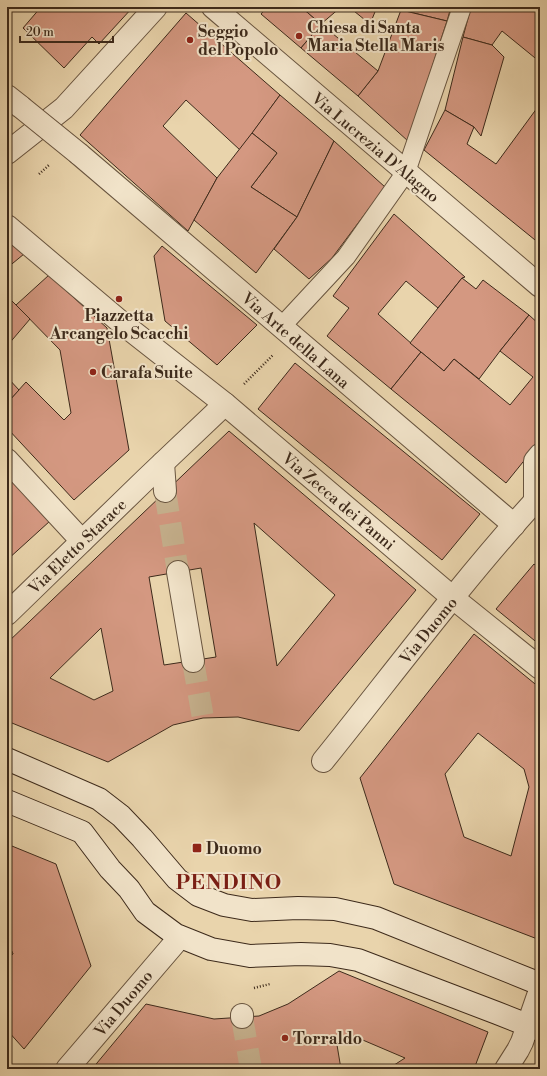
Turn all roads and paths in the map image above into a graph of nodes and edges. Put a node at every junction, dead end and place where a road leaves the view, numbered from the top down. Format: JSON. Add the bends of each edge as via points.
{"nodes":[{"id":1,"x":156,"y":7,"type":"edge"},
{"id":2,"x":213,"y":7,"type":"edge"},
{"id":3,"x":462,"y":7,"type":"edge"},
{"id":4,"x":14,"y":101,"type":"edge"},
{"id":5,"x":15,"y":146,"type":"edge"},
{"id":6,"x":51,"y":163,"type":"dead end"},
{"id":7,"x":406,"y":172,"type":"junction"},
{"id":8,"x":40,"y":174,"type":"dead end"},
{"id":9,"x":7,"y":226,"type":"edge"},
{"id":10,"x":540,"y":286,"type":"edge"},
{"id":11,"x":287,"y":331,"type":"junction"},
{"id":12,"x":225,"y":404,"type":"junction"},
{"id":13,"x":540,"y":455,"type":"edge"},
{"id":14,"x":7,"y":460,"type":"edge"},
{"id":15,"x":163,"y":463,"type":"junction"},
{"id":16,"x":166,"y":491,"type":"tunnel mouth"},
{"id":17,"x":538,"y":503,"type":"edge"},
{"id":18,"x":514,"y":525,"type":"junction"},
{"id":19,"x":82,"y":541,"type":"junction"},
{"id":20,"x":178,"y":572,"type":"tunnel mouth"},
{"id":21,"x":453,"y":598,"type":"junction"},
{"id":22,"x":7,"y":614,"type":"edge"},
{"id":23,"x":193,"y":660,"type":"tunnel mouth"},
{"id":24,"x":540,"y":668,"type":"edge"},
{"id":25,"x":7,"y":759,"type":"edge"},
{"id":26,"x":323,"y":761,"type":"dead end"},
{"id":27,"x":7,"y":801,"type":"edge"},
{"id":28,"x":180,"y":936,"type":"junction"},
{"id":29,"x":274,"y":984,"type":"dead end"},
{"id":30,"x":540,"y":984,"type":"edge"},
{"id":31,"x":254,"y":988,"type":"dead end"},
{"id":32,"x":540,"y":990,"type":"edge"},
{"id":33,"x":534,"y":1028,"type":"edge"},
{"id":34,"x":67,"y":1069,"type":"edge"},
{"id":35,"x":506,"y":1069,"type":"edge"}],
"edges":[{"from":1,"to":5,"type":"street","via":[[64,108]]},
{"from":2,"to":7,"type":"street","name":"Via Lucrezia D'Alagno"},
{"from":3,"to":7,"type":"lane"},
{"from":4,"to":11,"type":"street","name":"Via Arte della Lana","bridge":true},
{"from":6,"to":8,"type":"path"},
{"from":7,"to":10,"type":"street","name":"Via Lucrezia D'Alagno"},
{"from":7,"to":11,"type":"lane","via":[[346,257]]},
{"from":9,"to":12,"type":"street","name":"Via Zecca dei Panni"},
{"from":11,"to":12,"type":"path"},
{"from":11,"to":18,"type":"street","name":"Via Arte della Lana"},
{"from":12,"to":15,"type":"street","name":"Via Eletto Starace"},
{"from":12,"to":21,"type":"street","name":"Via Zecca dei Panni"},
{"from":13,"to":17,"type":"street","name":"Via Duomo","via":[[535,461]]},
{"from":14,"to":19,"type":"street"},
{"from":15,"to":16,"type":"street"},
{"from":15,"to":19,"type":"street","name":"Via Eletto Starace"},
{"from":17,"to":18,"type":"street","name":"Via Duomo"},
{"from":18,"to":21,"type":"street","name":"Via Duomo"},
{"from":19,"to":22,"type":"street","name":"Via Eletto Starace"},
{"from":20,"to":23,"type":"street"},
{"from":21,"to":24,"type":"street","name":"Via Zecca dei Panni"},
{"from":21,"to":26,"type":"street","name":"Via Duomo"},
{"from":25,"to":30,"type":"street","via":[[99,799],[121,816],[177,878],[198,895],[224,905],[252,910],[335,909],[376,918]]},
{"from":27,"to":28,"type":"street","via":[[82,832],[145,912]]},
{"from":28,"to":33,"type":"street","via":[[211,949],[250,956],[330,955],[358,960]]},
{"from":28,"to":34,"type":"street","name":"Via Duomo"},
{"from":29,"to":31,"type":"path"},
{"from":32,"to":33,"type":"street"},
{"from":33,"to":35,"type":"street"}]}
